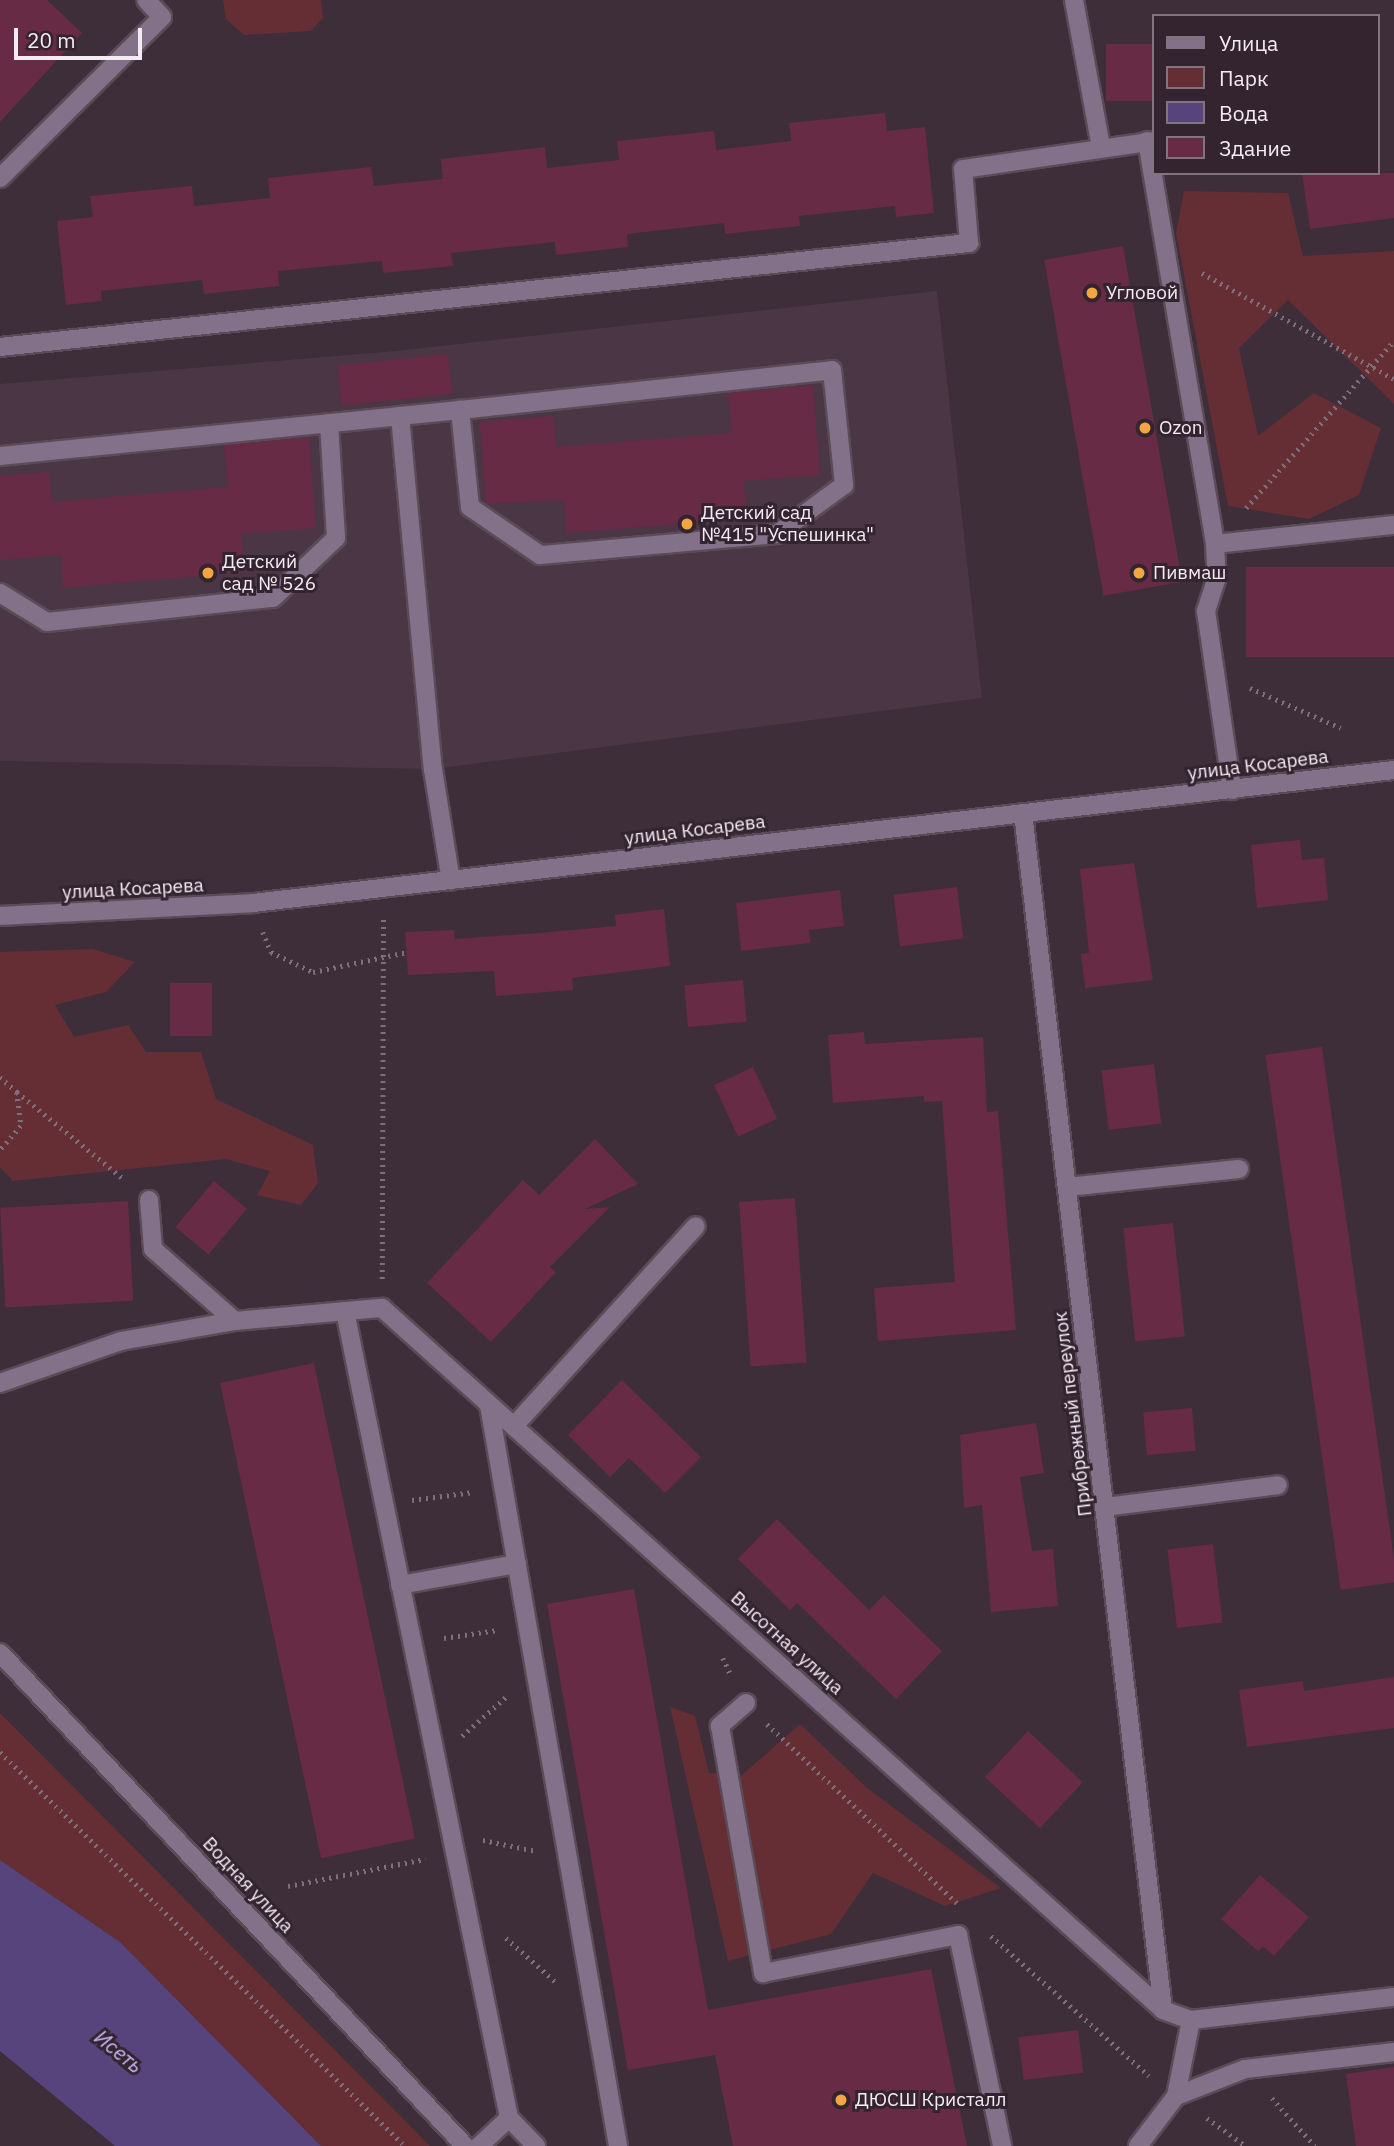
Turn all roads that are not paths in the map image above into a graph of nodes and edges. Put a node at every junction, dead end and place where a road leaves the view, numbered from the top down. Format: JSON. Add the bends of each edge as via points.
{"nodes":[{"id":1,"x":146,"y":0,"type":"edge"},
{"id":2,"x":1074,"y":0,"type":"edge"},
{"id":3,"x":1151,"y":141,"type":"edge"},
{"id":4,"x":1101,"y":147,"type":"junction"},
{"id":5,"x":1155,"y":175,"type":"edge"},
{"id":6,"x":0,"y":178,"type":"edge"},
{"id":7,"x":0,"y":347,"type":"edge"},
{"id":8,"x":460,"y":410,"type":"junction"},
{"id":9,"x":400,"y":416,"type":"junction"},
{"id":10,"x":329,"y":423,"type":"junction"},
{"id":11,"x":0,"y":456,"type":"edge"},
{"id":12,"x":1394,"y":525,"type":"edge"},
{"id":13,"x":1215,"y":544,"type":"junction"},
{"id":14,"x":0,"y":593,"type":"edge"},
{"id":15,"x":1394,"y":770,"type":"edge"},
{"id":16,"x":1232,"y":790,"type":"junction"},
{"id":17,"x":1023,"y":813,"type":"junction"},
{"id":18,"x":451,"y":881,"type":"junction"},
{"id":19,"x":0,"y":916,"type":"edge"},
{"id":20,"x":1239,"y":1169,"type":"dead end"},
{"id":21,"x":1067,"y":1187,"type":"junction"},
{"id":22,"x":149,"y":1200,"type":"road end"},
{"id":23,"x":696,"y":1226,"type":"dead end"},
{"id":24,"x":345,"y":1311,"type":"junction"},
{"id":25,"x":234,"y":1321,"type":"junction"},
{"id":26,"x":0,"y":1384,"type":"edge"},
{"id":27,"x":489,"y":1405,"type":"junction"},
{"id":28,"x":514,"y":1426,"type":"junction"},
{"id":29,"x":1278,"y":1485,"type":"dead end"},
{"id":30,"x":1105,"y":1507,"type":"junction"},
{"id":31,"x":517,"y":1564,"type":"junction"},
{"id":32,"x":400,"y":1585,"type":"junction"},
{"id":33,"x":0,"y":1653,"type":"edge"},
{"id":34,"x":746,"y":1703,"type":"road end"},
{"id":35,"x":1394,"y":1997,"type":"edge"},
{"id":36,"x":1163,"y":2010,"type":"junction"},
{"id":37,"x":1191,"y":2020,"type":"junction"},
{"id":38,"x":1394,"y":2052,"type":"edge"},
{"id":39,"x":1175,"y":2096,"type":"junction"},
{"id":40,"x":509,"y":2118,"type":"junction"},
{"id":41,"x":465,"y":2146,"type":"edge"},
{"id":42,"x":479,"y":2146,"type":"edge"},
{"id":43,"x":536,"y":2146,"type":"edge"},
{"id":44,"x":618,"y":2146,"type":"edge"},
{"id":45,"x":1002,"y":2146,"type":"edge"},
{"id":46,"x":1138,"y":2146,"type":"edge"}],
"edges":[{"from":1,"to":6,"type":"street","via":[[162,17]]},
{"from":2,"to":4,"type":"street"},
{"from":3,"to":4,"type":"street"},
{"from":4,"to":7,"type":"street","via":[[963,169],[969,243]]},
{"from":5,"to":13,"type":"street"},
{"from":8,"to":8,"type":"street","via":[[832,370],[844,485],[777,534],[540,555],[471,507]]},
{"from":8,"to":9,"type":"street"},
{"from":9,"to":10,"type":"street"},
{"from":9,"to":18,"type":"street","via":[[433,769]]},
{"from":10,"to":11,"type":"street"},
{"from":10,"to":14,"type":"street","via":[[336,538],[273,598],[47,621]]},
{"from":12,"to":13,"type":"street"},
{"from":13,"to":16,"type":"street","via":[[1217,577],[1206,611]]},
{"from":15,"to":16,"type":"street","name":"улица Косарева"},
{"from":16,"to":17,"type":"street","name":"улица Косарева"},
{"from":17,"to":18,"type":"street","name":"улица Косарева"},
{"from":17,"to":21,"type":"street","name":"Прибрежный переулок"},
{"from":18,"to":19,"type":"street","name":"улица Косарева","via":[[253,903]]},
{"from":20,"to":21,"type":"street"},
{"from":21,"to":30,"type":"street","name":"Прибрежный переулок"},
{"from":22,"to":25,"type":"street","via":[[153,1249]]},
{"from":23,"to":28,"type":"street"},
{"from":24,"to":25,"type":"street"},
{"from":24,"to":27,"type":"street","name":"Высотная улица","via":[[382,1308]]},
{"from":24,"to":32,"type":"street"},
{"from":25,"to":26,"type":"street","via":[[121,1341]]},
{"from":27,"to":28,"type":"street","name":"Высотная улица"},
{"from":27,"to":31,"type":"street"},
{"from":28,"to":36,"type":"street","name":"Высотная улица"},
{"from":29,"to":30,"type":"street"},
{"from":30,"to":36,"type":"street","name":"Прибрежный переулок"},
{"from":31,"to":32,"type":"street"},
{"from":31,"to":44,"type":"street"},
{"from":32,"to":40,"type":"street"},
{"from":33,"to":41,"type":"street","name":"Водная улица"},
{"from":34,"to":45,"type":"street","via":[[720,1726],[763,1972],[958,1936]]},
{"from":35,"to":37,"type":"street"},
{"from":36,"to":37,"type":"street"},
{"from":37,"to":39,"type":"street"},
{"from":38,"to":39,"type":"street","via":[[1245,2069]]},
{"from":39,"to":46,"type":"street"},
{"from":40,"to":42,"type":"street"},
{"from":40,"to":43,"type":"street"}]}
